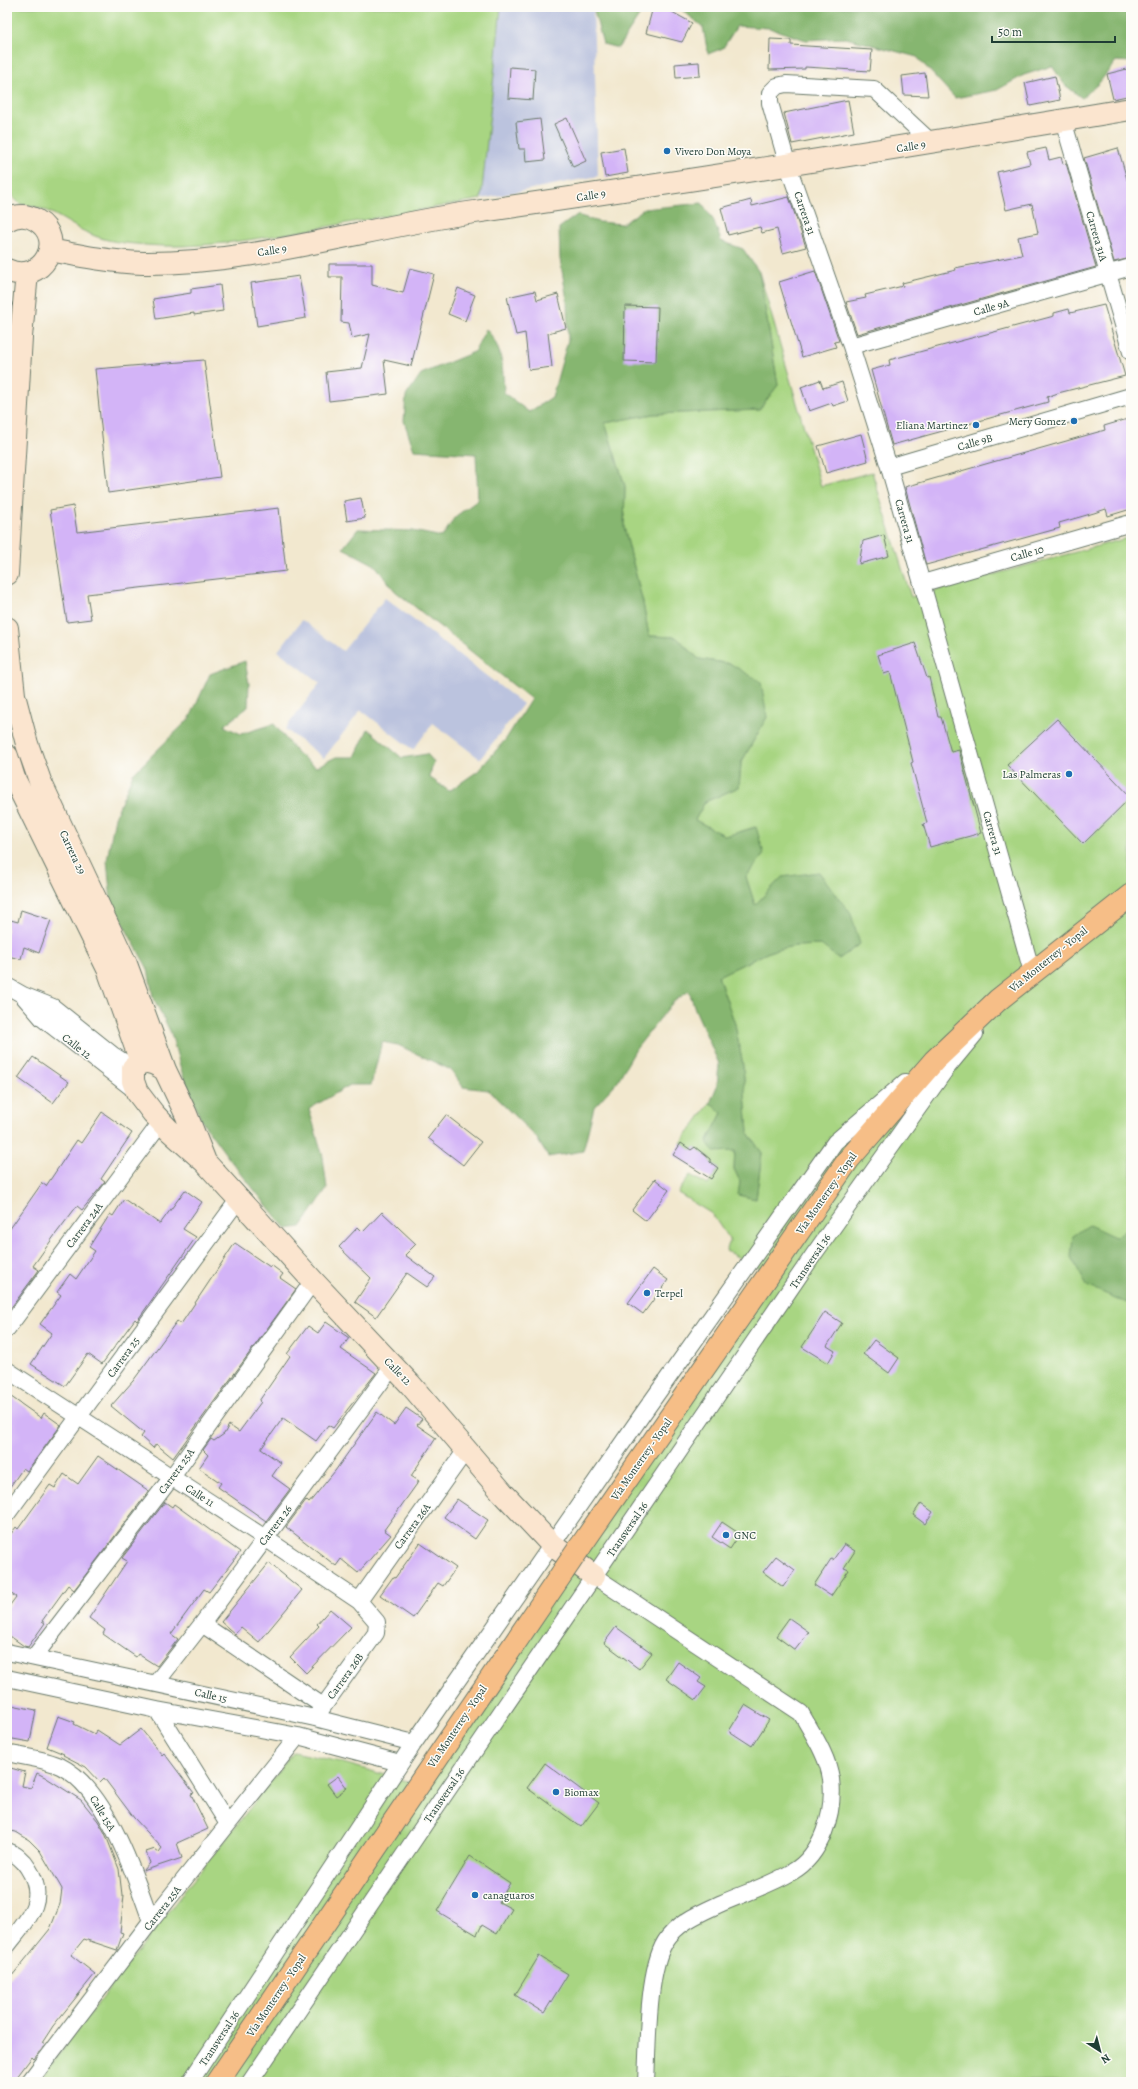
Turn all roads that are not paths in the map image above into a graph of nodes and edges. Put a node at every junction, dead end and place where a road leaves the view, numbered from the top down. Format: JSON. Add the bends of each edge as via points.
{"nodes":[{"id":1,"x":1131,"y":109,"type":"edge"},
{"id":2,"x":1063,"y":120,"type":"junction"},
{"id":3,"x":930,"y":142,"type":"junction"},
{"id":4,"x":788,"y":166,"type":"junction"},
{"id":5,"x":10,"y":213,"type":"edge"},
{"id":6,"x":50,"y":250,"type":"junction"},
{"id":7,"x":1131,"y":267,"type":"edge"},
{"id":8,"x":17,"y":271,"type":"edge"},
{"id":9,"x":1108,"y":274,"type":"junction"},
{"id":10,"x":851,"y":346,"type":"junction"},
{"id":11,"x":1131,"y":352,"type":"edge"},
{"id":12,"x":1131,"y":396,"type":"edge"},
{"id":13,"x":889,"y":467,"type":"junction"},
{"id":14,"x":1131,"y":523,"type":"edge"},
{"id":15,"x":7,"y":574,"type":"edge"},
{"id":16,"x":923,"y":583,"type":"junction"},
{"id":17,"x":7,"y":628,"type":"edge"},
{"id":18,"x":7,"y":756,"type":"edge"},
{"id":19,"x":1131,"y":895,"type":"edge"},
{"id":20,"x":1024,"y":978,"type":"junction"},
{"id":21,"x":8,"y":988,"type":"edge"},
{"id":22,"x":23,"y":995,"type":"junction"},
{"id":23,"x":961,"y":1035,"type":"junction"},
{"id":24,"x":137,"y":1065,"type":"junction"},
{"id":25,"x":165,"y":1070,"type":"junction"},
{"id":26,"x":137,"y":1092,"type":"junction"},
{"id":27,"x":161,"y":1122,"type":"junction"},
{"id":28,"x":205,"y":1162,"type":"junction"},
{"id":29,"x":238,"y":1200,"type":"junction"},
{"id":30,"x":313,"y":1281,"type":"junction"},
{"id":31,"x":7,"y":1329,"type":"edge"},
{"id":32,"x":392,"y":1366,"type":"junction"},
{"id":33,"x":7,"y":1370,"type":"edge"},
{"id":34,"x":79,"y":1417,"type":"junction"},
{"id":35,"x":466,"y":1450,"type":"junction"},
{"id":36,"x":172,"y":1477,"type":"junction"},
{"id":37,"x":7,"y":1514,"type":"edge"},
{"id":38,"x":265,"y":1538,"type":"junction"},
{"id":39,"x":552,"y":1545,"type":"junction"},
{"id":40,"x":594,"y":1576,"type":"junction"},
{"id":41,"x":359,"y":1601,"type":"junction"},
{"id":42,"x":202,"y":1624,"type":"junction"},
{"id":43,"x":376,"y":1633,"type":"joint"},
{"id":44,"x":7,"y":1652,"type":"edge"},
{"id":45,"x":34,"y":1657,"type":"junction"},
{"id":46,"x":126,"y":1676,"type":"junction"},
{"id":47,"x":7,"y":1678,"type":"edge"},
{"id":48,"x":156,"y":1683,"type":"junction"},
{"id":49,"x":116,"y":1701,"type":"junction"},
{"id":50,"x":157,"y":1710,"type":"junction"},
{"id":51,"x":319,"y":1712,"type":"junction"},
{"id":52,"x":298,"y":1736,"type":"junction"},
{"id":53,"x":414,"y":1743,"type":"junction"},
{"id":54,"x":7,"y":1753,"type":"edge"},
{"id":55,"x":400,"y":1763,"type":"junction"},
{"id":56,"x":228,"y":1824,"type":"junction"},
{"id":57,"x":7,"y":1851,"type":"edge"},
{"id":58,"x":151,"y":1921,"type":"junction"},
{"id":59,"x":7,"y":1946,"type":"edge"},
{"id":60,"x":29,"y":2082,"type":"edge"},
{"id":61,"x":190,"y":2082,"type":"edge"},
{"id":62,"x":217,"y":2082,"type":"edge"},
{"id":63,"x":250,"y":2082,"type":"edge"},
{"id":64,"x":646,"y":2082,"type":"edge"}],
"edges":[{"from":1,"to":2,"type":"main road","name":"Calle 9"},
{"from":2,"to":3,"type":"main road","name":"Calle 9"},
{"from":2,"to":9,"type":"street","name":"Carrera 31A"},
{"from":3,"to":4,"type":"main road","name":"Calle 9"},
{"from":3,"to":4,"type":"street","name":"Carrera 31","via":[[874,89],[786,84],[777,86],[770,93],[770,103]]},
{"from":4,"to":6,"type":"main road","name":"Calle 9","via":[[466,214],[318,243],[202,260],[142,263],[99,259]]},
{"from":4,"to":10,"type":"street","name":"Carrera 31"},
{"from":5,"to":6,"type":"main road","via":[[41,223],[51,240]]},
{"from":6,"to":8,"type":"main road","via":[[46,261],[38,269]]},
{"from":7,"to":9,"type":"street","name":"Calle 9A"},
{"from":8,"to":15,"type":"main road","via":[[21,337]]},
{"from":9,"to":10,"type":"street","name":"Calle 9A"},
{"from":9,"to":11,"type":"street","name":"Carrera 31A"},
{"from":10,"to":13,"type":"street","name":"Carrera 31"},
{"from":12,"to":13,"type":"street","name":"Calle 9B"},
{"from":13,"to":16,"type":"street","name":"Carrera 31"},
{"from":14,"to":16,"type":"street","name":"Calle 10"},
{"from":16,"to":20,"type":"street","name":"Carrera 31"},
{"from":17,"to":25,"type":"main road","name":"Carrera 29","via":[[14,696],[40,782],[126,964]]},
{"from":18,"to":24,"type":"main road","name":"Carrera 29","via":[[14,778],[108,969]]},
{"from":19,"to":20,"type":"highway","name":"Vía Monterrey - Yopal"},
{"from":20,"to":23,"type":"highway","name":"Vía Monterrey - Yopal"},
{"from":20,"to":40,"type":"street","name":"Transversal 36","via":[[946,1070],[874,1169]]},
{"from":21,"to":22,"type":"street","name":"Calle 12"},
{"from":22,"to":24,"type":"street","name":"Calle 12","via":[[53,1007],[113,1055]]},
{"from":22,"to":26,"type":"street","name":"Calle 12","via":[[43,1019]]},
{"from":23,"to":39,"type":"street","name":"Transversal 36","via":[[835,1142]]},
{"from":23,"to":62,"type":"highway","name":"Vía Monterrey - Yopal","bridge":true,"via":[[929,1067],[848,1159],[580,1547]]},
{"from":24,"to":25,"type":"main road","via":[[156,1064]]},
{"from":24,"to":26,"type":"main road","name":"Carrera 29","via":[[133,1081]]},
{"from":25,"to":28,"type":"main road","name":"Carrera 29"},
{"from":26,"to":27,"type":"main road","name":"Carrera 29"},
{"from":27,"to":28,"type":"main road","name":"Carrera 29"},
{"from":27,"to":31,"type":"street","name":"Carrera 24A"},
{"from":28,"to":29,"type":"main road","name":"Calle 12"},
{"from":29,"to":30,"type":"main road","name":"Calle 12"},
{"from":29,"to":34,"type":"street","name":"Carrera 25"},
{"from":30,"to":32,"type":"main road","name":"Calle 12"},
{"from":30,"to":36,"type":"street","name":"Carrera 25A"},
{"from":32,"to":35,"type":"main road","name":"Calle 12"},
{"from":32,"to":38,"type":"street","name":"Carrera 26"},
{"from":33,"to":34,"type":"street","name":"Calle 11"},
{"from":34,"to":36,"type":"street","name":"Calle 11"},
{"from":34,"to":37,"type":"street","name":"Carrera 25"},
{"from":35,"to":39,"type":"main road","name":"Calle 12"},
{"from":35,"to":41,"type":"street","name":"Carrera 26A"},
{"from":36,"to":38,"type":"street","name":"Calle 11"},
{"from":36,"to":45,"type":"street","name":"Carrera 25A"},
{"from":38,"to":41,"type":"street","name":"Calle 11"},
{"from":38,"to":42,"type":"street","name":"Carrera 26"},
{"from":39,"to":40,"type":"main road","name":"Calle 12"},
{"from":39,"to":53,"type":"street","name":"Transversal 36"},
{"from":40,"to":63,"type":"street","name":"Transversal 36","via":[[442,1796]]},
{"from":40,"to":64,"type":"street","via":[[802,1713],[820,1748],[831,1779],[831,1808],[812,1855],[793,1872],[696,1915],[666,1941],[653,1978]]},
{"from":41,"to":43,"type":"street","name":"Calle 11","via":[[377,1622]]},
{"from":42,"to":48,"type":"street","name":"Carrera 26"},
{"from":42,"to":51,"type":"street"},
{"from":43,"to":51,"type":"street","name":"Carrera 26B"},
{"from":44,"to":45,"type":"street","name":"Calle 15"},
{"from":45,"to":46,"type":"street","name":"Calle 15"},
{"from":46,"to":48,"type":"street","name":"Calle 15"},
{"from":46,"to":49,"type":"street"},
{"from":47,"to":49,"type":"street"},
{"from":48,"to":51,"type":"street","name":"Calle 15"},
{"from":49,"to":50,"type":"street"},
{"from":50,"to":52,"type":"street"},
{"from":50,"to":56,"type":"street"},
{"from":51,"to":53,"type":"street","name":"Calle 15"},
{"from":52,"to":55,"type":"street"},
{"from":52,"to":56,"type":"street","name":"Carrera 25A"},
{"from":53,"to":55,"type":"street","name":"Transversal 36"},
{"from":54,"to":58,"type":"street","name":"Calle 15A","via":[[60,1766],[76,1776],[91,1792],[118,1838]]},
{"from":55,"to":61,"type":"street","name":"Transversal 36"},
{"from":56,"to":58,"type":"street","name":"Carrera 25A"},
{"from":57,"to":59,"type":"street","via":[[24,1862],[34,1876],[38,1894],[31,1914]]},
{"from":58,"to":60,"type":"street","name":"Carrera 25A"}]}
